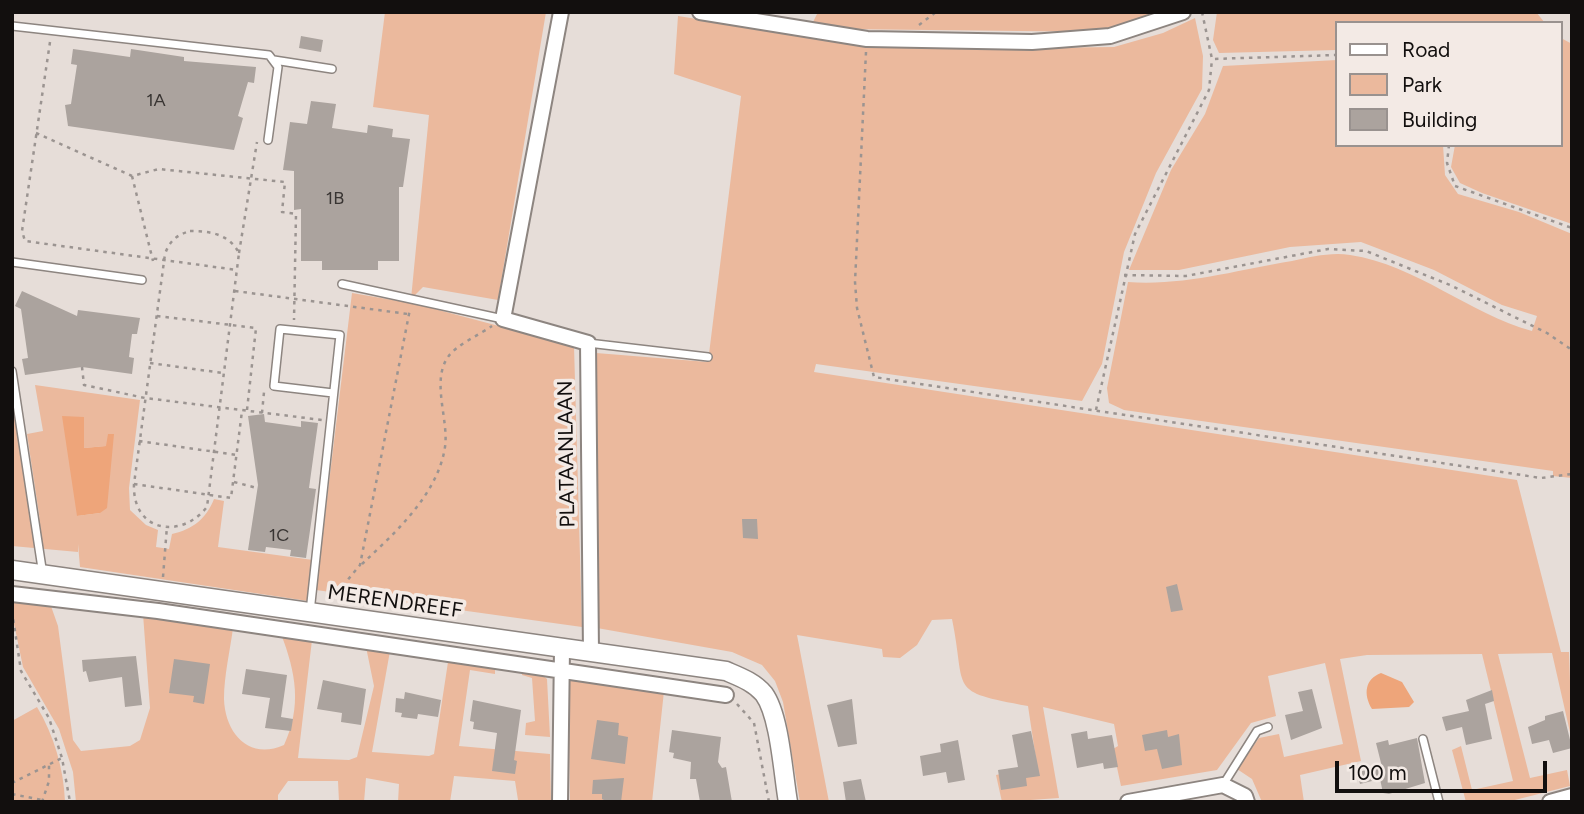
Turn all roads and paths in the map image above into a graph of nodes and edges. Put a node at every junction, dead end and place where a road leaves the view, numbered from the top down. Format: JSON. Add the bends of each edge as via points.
{"nodes":[{"id":1,"x":561,"y":12,"type":"edge"},
{"id":2,"x":700,"y":12,"type":"edge"},
{"id":3,"x":1183,"y":12,"type":"edge"},
{"id":4,"x":1202,"y":12,"type":"edge"},
{"id":5,"x":12,"y":26,"type":"edge"},
{"id":6,"x":51,"y":30,"type":"junction"},
{"id":7,"x":867,"y":39,"type":"junction"},
{"id":8,"x":1336,"y":55,"type":"edge"},
{"id":9,"x":1212,"y":59,"type":"junction"},
{"id":10,"x":273,"y":60,"type":"junction"},
{"id":11,"x":332,"y":69,"type":"dead end"},
{"id":12,"x":36,"y":133,"type":"junction"},
{"id":13,"x":268,"y":140,"type":"joint"},
{"id":14,"x":1449,"y":147,"type":"edge"},
{"id":15,"x":132,"y":176,"type":"junction"},
{"id":16,"x":250,"y":178,"type":"junction"},
{"id":17,"x":1572,"y":228,"type":"edge"},
{"id":18,"x":239,"y":253,"type":"junction"},
{"id":19,"x":153,"y":261,"type":"junction"},
{"id":20,"x":12,"y":262,"type":"edge"},
{"id":21,"x":164,"y":262,"type":"junction"},
{"id":22,"x":237,"y":270,"type":"junction"},
{"id":23,"x":1124,"y":275,"type":"junction"},
{"id":24,"x":142,"y":280,"type":"dead end"},
{"id":25,"x":342,"y":284,"type":"dead end"},
{"id":26,"x":234,"y":290,"type":"junction"},
{"id":27,"x":296,"y":299,"type":"junction"},
{"id":28,"x":411,"y":299,"type":"junction"},
{"id":29,"x":409,"y":314,"type":"junction"},
{"id":30,"x":157,"y":316,"type":"junction"},
{"id":31,"x":503,"y":319,"type":"junction"},
{"id":32,"x":230,"y":325,"type":"junction"},
{"id":33,"x":293,"y":330,"type":"junction"},
{"id":34,"x":588,"y":343,"type":"junction"},
{"id":35,"x":1572,"y":350,"type":"edge"},
{"id":36,"x":708,"y":357,"type":"dead end"},
{"id":37,"x":150,"y":363,"type":"junction"},
{"id":38,"x":82,"y":367,"type":"dead end"},
{"id":39,"x":12,"y":371,"type":"edge"},
{"id":40,"x":224,"y":373,"type":"junction"},
{"id":41,"x":274,"y":386,"type":"junction"},
{"id":42,"x":333,"y":393,"type":"junction"},
{"id":43,"x":145,"y":398,"type":"junction"},
{"id":44,"x":219,"y":408,"type":"junction"},
{"id":45,"x":1096,"y":410,"type":"junction"},
{"id":46,"x":244,"y":411,"type":"junction"},
{"id":47,"x":262,"y":413,"type":"junction"},
{"id":48,"x":331,"y":421,"type":"junction"},
{"id":49,"x":139,"y":441,"type":"junction"},
{"id":50,"x":214,"y":451,"type":"junction"},
{"id":51,"x":237,"y":455,"type":"junction"},
{"id":52,"x":1572,"y":474,"type":"edge"},
{"id":53,"x":234,"y":482,"type":"junction"},
{"id":54,"x":134,"y":484,"type":"junction"},
{"id":55,"x":257,"y":488,"type":"dead end"},
{"id":56,"x":210,"y":495,"type":"junction"},
{"id":57,"x":167,"y":526,"type":"junction"},
{"id":58,"x":360,"y":565,"type":"junction"},
{"id":59,"x":12,"y":570,"type":"edge"},
{"id":60,"x":43,"y":575,"type":"junction"},
{"id":61,"x":162,"y":580,"type":"dead end"},
{"id":62,"x":12,"y":594,"type":"edge"},
{"id":63,"x":318,"y":610,"type":"junction"},
{"id":64,"x":12,"y":611,"type":"edge"},
{"id":65,"x":562,"y":649,"type":"junction"},
{"id":66,"x":590,"y":653,"type":"junction"},
{"id":67,"x":561,"y":670,"type":"junction"},
{"id":68,"x":726,"y":695,"type":"joint"},
{"id":69,"x":1268,"y":727,"type":"dead end"},
{"id":70,"x":1423,"y":739,"type":"dead end"},
{"id":71,"x":62,"y":758,"type":"junction"},
{"id":72,"x":49,"y":765,"type":"junction"},
{"id":73,"x":12,"y":783,"type":"edge"},
{"id":74,"x":1223,"y":785,"type":"junction"},
{"id":75,"x":12,"y":794,"type":"edge"},
{"id":76,"x":1572,"y":796,"type":"edge"},
{"id":77,"x":42,"y":801,"type":"edge"},
{"id":78,"x":70,"y":802,"type":"edge"},
{"id":79,"x":560,"y":802,"type":"edge"},
{"id":80,"x":769,"y":802,"type":"edge"},
{"id":81,"x":788,"y":802,"type":"edge"},
{"id":82,"x":1128,"y":802,"type":"edge"},
{"id":83,"x":1247,"y":802,"type":"edge"},
{"id":84,"x":1439,"y":802,"type":"edge"},
{"id":85,"x":1550,"y":802,"type":"edge"}],
"edges":[{"from":1,"to":31,"type":"street"},
{"from":2,"to":7,"type":"street"},
{"from":3,"to":7,"type":"street","via":[[1110,36],[1032,42]]},
{"from":4,"to":9,"type":"path"},
{"from":5,"to":6,"type":"lane"},
{"from":6,"to":10,"type":"lane","via":[[269,55]]},
{"from":6,"to":12,"type":"path"},
{"from":7,"to":45,"type":"path","via":[[856,282],[857,307],[874,377]]},
{"from":8,"to":9,"type":"path"},
{"from":9,"to":23,"type":"path","via":[[1209,90],[1135,234]]},
{"from":10,"to":11,"type":"lane"},
{"from":10,"to":13,"type":"lane","via":[[278,66]]},
{"from":12,"to":15,"type":"path"},
{"from":12,"to":19,"type":"path","via":[[24,242]]},
{"from":13,"to":16,"type":"path","via":[[258,138]]},
{"from":14,"to":17,"type":"path","via":[[1447,163],[1455,186]]},
{"from":15,"to":16,"type":"path","via":[[159,169]]},
{"from":15,"to":19,"type":"path"},
{"from":16,"to":18,"type":"path"},
{"from":16,"to":27,"type":"path","via":[[285,182],[282,212],[296,214]]},
{"from":18,"to":21,"type":"path","via":[[235,244],[216,233],[190,231],[169,244]]},
{"from":18,"to":22,"type":"path"},
{"from":19,"to":21,"type":"path"},
{"from":20,"to":24,"type":"lane"},
{"from":21,"to":22,"type":"path"},
{"from":21,"to":30,"type":"path"},
{"from":22,"to":26,"type":"path"},
{"from":23,"to":35,"type":"path","via":[[1186,276],[1328,249],[1366,251],[1548,332]]},
{"from":23,"to":45,"type":"path"},
{"from":25,"to":28,"type":"lane"},
{"from":26,"to":27,"type":"path"},
{"from":26,"to":32,"type":"path"},
{"from":27,"to":29,"type":"path"},
{"from":27,"to":33,"type":"path"},
{"from":28,"to":29,"type":"path"},
{"from":28,"to":31,"type":"lane"},
{"from":29,"to":58,"type":"path"},
{"from":30,"to":32,"type":"path"},
{"from":30,"to":37,"type":"path"},
{"from":31,"to":34,"type":"street"},
{"from":31,"to":58,"type":"path","via":[[449,355],[442,369],[445,447],[435,475],[424,496]]},
{"from":32,"to":40,"type":"path"},
{"from":32,"to":46,"type":"path","via":[[256,328]]},
{"from":33,"to":41,"type":"lane","via":[[280,329]]},
{"from":33,"to":42,"type":"lane","via":[[340,335]]},
{"from":34,"to":36,"type":"lane"},
{"from":34,"to":66,"type":"street","name":"PLATAANLAAN"},
{"from":37,"to":40,"type":"path"},
{"from":37,"to":43,"type":"path"},
{"from":38,"to":43,"type":"path","via":[[84,384]]},
{"from":39,"to":60,"type":"lane"},
{"from":40,"to":44,"type":"path"},
{"from":41,"to":42,"type":"lane"},
{"from":41,"to":47,"type":"path","via":[[264,392]]},
{"from":42,"to":48,"type":"lane"},
{"from":43,"to":44,"type":"path"},
{"from":43,"to":49,"type":"path"},
{"from":44,"to":46,"type":"path"},
{"from":44,"to":50,"type":"path"},
{"from":45,"to":52,"type":"path","via":[[1541,478]]},
{"from":46,"to":47,"type":"path"},
{"from":46,"to":51,"type":"path"},
{"from":47,"to":48,"type":"path"},
{"from":48,"to":63,"type":"lane"},
{"from":49,"to":50,"type":"path"},
{"from":49,"to":54,"type":"path"},
{"from":50,"to":51,"type":"path"},
{"from":50,"to":56,"type":"path"},
{"from":51,"to":53,"type":"path"},
{"from":53,"to":55,"type":"path"},
{"from":53,"to":56,"type":"path","via":[[231,498]]},
{"from":54,"to":56,"type":"path"},
{"from":54,"to":57,"type":"path","via":[[138,511],[154,524]]},
{"from":56,"to":57,"type":"path","via":[[199,517],[181,526]]},
{"from":57,"to":61,"type":"path"},
{"from":58,"to":63,"type":"path"},
{"from":59,"to":60,"type":"street","name":"MERENDREEF"},
{"from":60,"to":63,"type":"street","name":"MERENDREEF"},
{"from":62,"to":67,"type":"street","name":"MERENDREEF"},
{"from":63,"to":65,"type":"street","name":"MERENDREEF"},
{"from":64,"to":71,"type":"path","via":[[21,671],[49,718]]},
{"from":65,"to":66,"type":"street","name":"MERENDREEF"},
{"from":65,"to":67,"type":"street"},
{"from":66,"to":81,"type":"street","name":"MERENDREEF","via":[[726,671],[748,680],[764,694],[771,712]]},
{"from":67,"to":68,"type":"street","name":"MERENDREEF"},
{"from":67,"to":79,"type":"street"},
{"from":68,"to":80,"type":"path","via":[[754,723]]},
{"from":69,"to":74,"type":"lane","via":[[1257,731]]},
{"from":70,"to":84,"type":"lane"},
{"from":71,"to":72,"type":"path"},
{"from":71,"to":78,"type":"path"},
{"from":72,"to":73,"type":"path"},
{"from":72,"to":77,"type":"path"},
{"from":74,"to":82,"type":"street"},
{"from":74,"to":83,"type":"street","via":[[1245,796]]},
{"from":75,"to":77,"type":"path"},
{"from":76,"to":85,"type":"street"}]}
